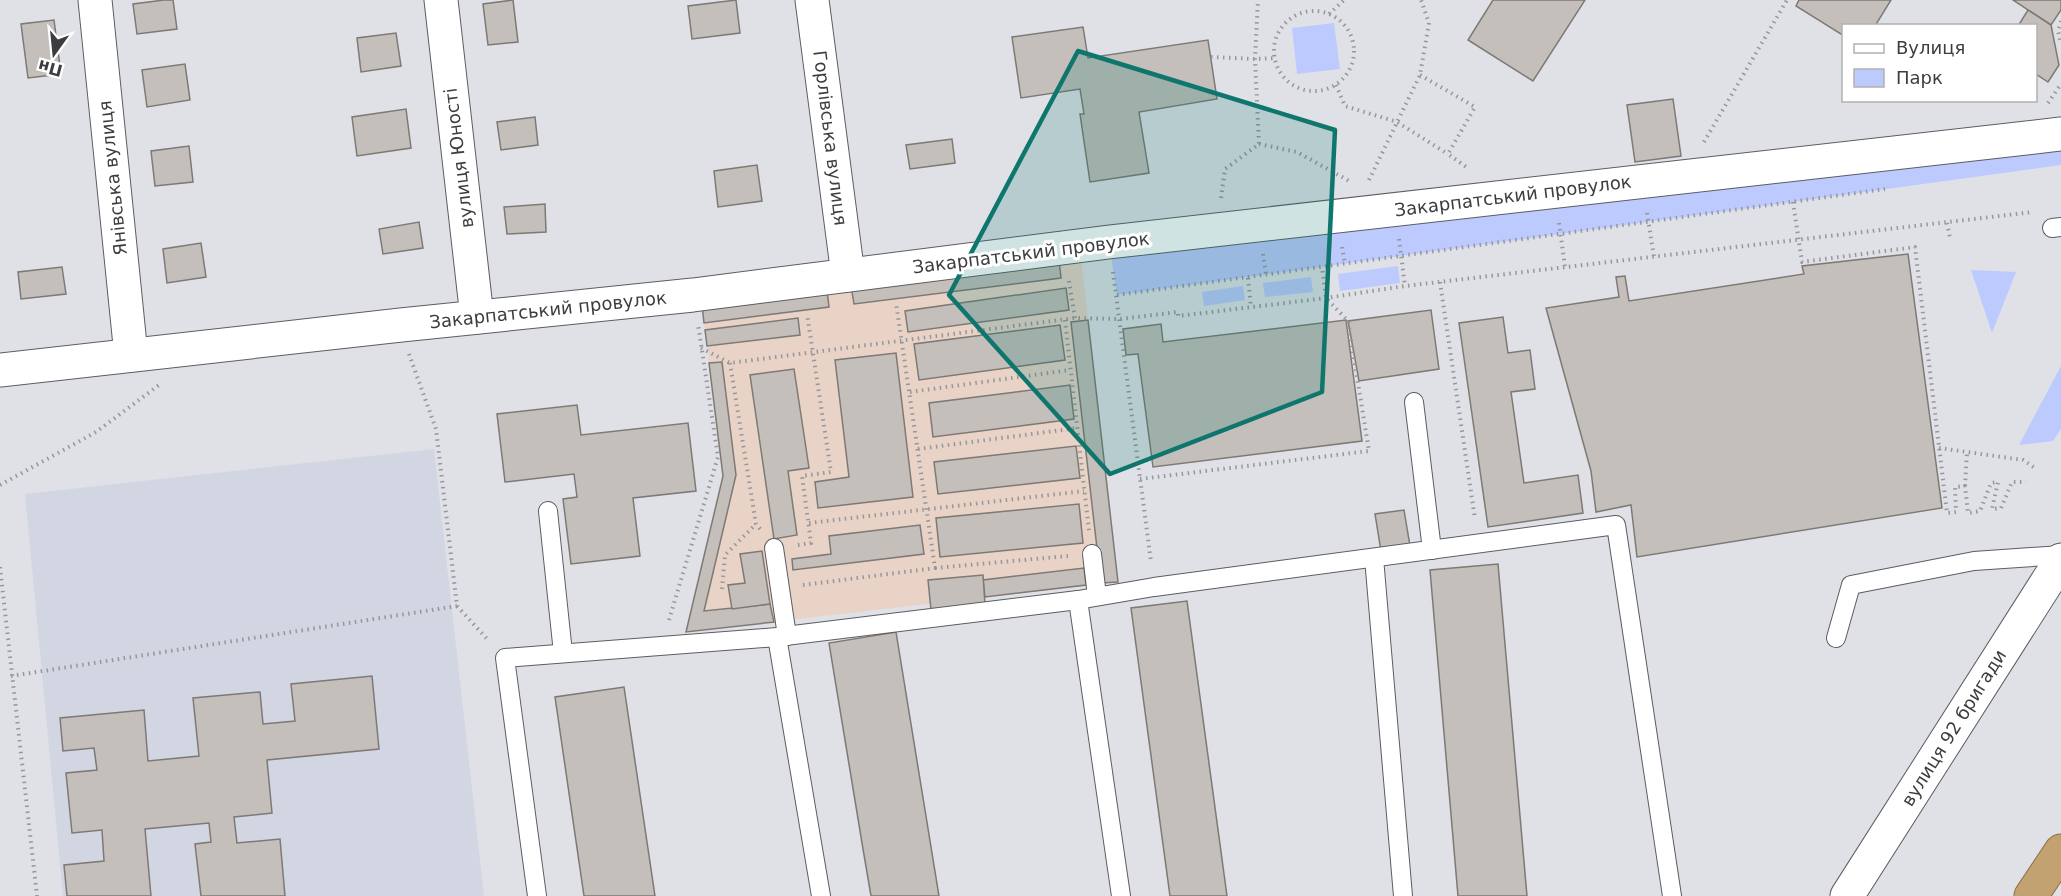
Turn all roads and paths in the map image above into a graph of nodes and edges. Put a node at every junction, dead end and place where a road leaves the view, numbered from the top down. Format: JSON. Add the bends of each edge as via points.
{"nodes":[{"id":1,"x":95,"y":0,"type":"edge"},
{"id":2,"x":441,"y":0,"type":"edge"},
{"id":3,"x":813,"y":0,"type":"edge"},
{"id":4,"x":1258,"y":0,"type":"edge"},
{"id":5,"x":1344,"y":0,"type":"edge"},
{"id":6,"x":1421,"y":0,"type":"edge"},
{"id":7,"x":1787,"y":0,"type":"edge"},
{"id":8,"x":1329,"y":15,"type":"junction"},
{"id":9,"x":2061,"y":21,"type":"edge"},
{"id":10,"x":2061,"y":44,"type":"edge"},
{"id":11,"x":1211,"y":57,"type":"dead end"},
{"id":12,"x":1275,"y":58,"type":"junction"},
{"id":13,"x":1255,"y":59,"type":"junction"},
{"id":14,"x":1420,"y":75,"type":"junction"},
{"id":15,"x":1336,"y":85,"type":"junction"},
{"id":16,"x":1397,"y":122,"type":"junction"},
{"id":17,"x":2061,"y":134,"type":"edge"},
{"id":18,"x":1259,"y":144,"type":"junction"},
{"id":19,"x":1448,"y":154,"type":"junction"},
{"id":20,"x":1684,"y":176,"type":"junction"},
{"id":21,"x":1643,"y":181,"type":"junction"},
{"id":22,"x":1886,"y":189,"type":"dead end"},
{"id":23,"x":1556,"y":191,"type":"junction"},
{"id":24,"x":1508,"y":197,"type":"junction"},
{"id":25,"x":1358,"y":202,"type":"junction"},
{"id":26,"x":1793,"y":202,"type":"junction"},
{"id":27,"x":1395,"y":211,"type":"junction"},
{"id":28,"x":2039,"y":212,"type":"dead end"},
{"id":29,"x":1648,"y":222,"type":"junction"},
{"id":30,"x":1947,"y":223,"type":"dead end"},
{"id":31,"x":1216,"y":230,"type":"junction"},
{"id":32,"x":1560,"y":234,"type":"junction"},
{"id":33,"x":1950,"y":238,"type":"dead end"},
{"id":34,"x":1799,"y":240,"type":"junction"},
{"id":35,"x":1109,"y":242,"type":"junction"},
{"id":36,"x":1401,"y":257,"type":"junction"},
{"id":37,"x":1654,"y":257,"type":"junction"},
{"id":38,"x":1322,"y":267,"type":"junction"},
{"id":39,"x":1565,"y":267,"type":"junction"},
{"id":40,"x":848,"y":275,"type":"junction"},
{"id":41,"x":1248,"y":278,"type":"junction"},
{"id":42,"x":1069,"y":281,"type":"dead end"},
{"id":43,"x":1440,"y":282,"type":"junction"},
{"id":44,"x":1405,"y":286,"type":"junction"},
{"id":45,"x":693,"y":295,"type":"junction"},
{"id":46,"x":1117,"y":295,"type":"junction"},
{"id":47,"x":1326,"y":298,"type":"junction"},
{"id":48,"x":896,"y":303,"type":"dead end"},
{"id":49,"x":1251,"y":307,"type":"junction"},
{"id":50,"x":807,"y":314,"type":"dead end"},
{"id":51,"x":477,"y":316,"type":"junction"},
{"id":52,"x":1075,"y":318,"type":"junction"},
{"id":53,"x":1120,"y":319,"type":"junction"},
{"id":54,"x":1065,"y":320,"type":"junction"},
{"id":55,"x":401,"y":325,"type":"junction"},
{"id":56,"x":902,"y":341,"type":"junction"},
{"id":57,"x":701,"y":348,"type":"junction"},
{"id":58,"x":813,"y":352,"type":"junction"},
{"id":59,"x":131,"y":355,"type":"junction"},
{"id":60,"x":730,"y":363,"type":"junction"},
{"id":61,"x":0,"y":370,"type":"edge"},
{"id":62,"x":1070,"y":370,"type":"junction"},
{"id":63,"x":162,"y":382,"type":"dead end"},
{"id":64,"x":910,"y":392,"type":"junction"},
{"id":65,"x":1414,"y":402,"type":"dead end"},
{"id":66,"x":1077,"y":428,"type":"junction"},
{"id":67,"x":1939,"y":448,"type":"junction"},
{"id":68,"x":918,"y":449,"type":"junction"},
{"id":69,"x":1967,"y":452,"type":"junction"},
{"id":70,"x":2035,"y":468,"type":"dead end"},
{"id":71,"x":1140,"y":479,"type":"junction"},
{"id":72,"x":2026,"y":482,"type":"dead end"},
{"id":73,"x":0,"y":485,"type":"edge"},
{"id":74,"x":1965,"y":486,"type":"junction"},
{"id":75,"x":1084,"y":491,"type":"junction"},
{"id":76,"x":927,"y":509,"type":"junction"},
{"id":77,"x":548,"y":511,"type":"dead end"},
{"id":78,"x":809,"y":523,"type":"junction"},
{"id":79,"x":756,"y":524,"type":"junction"},
{"id":80,"x":1479,"y":543,"type":"junction"},
{"id":81,"x":774,"y":548,"type":"junction"},
{"id":82,"x":1432,"y":550,"type":"junction"},
{"id":83,"x":1092,"y":554,"type":"junction"},
{"id":84,"x":2061,"y":555,"type":"edge"},
{"id":85,"x":1374,"y":558,"type":"junction"},
{"id":86,"x":2061,"y":560,"type":"edge"},
{"id":87,"x":0,"y":567,"type":"edge"},
{"id":88,"x":934,"y":568,"type":"junction"},
{"id":89,"x":779,"y":587,"type":"junction"},
{"id":90,"x":1154,"y":587,"type":"junction"},
{"id":91,"x":722,"y":589,"type":"dead end"},
{"id":92,"x":1097,"y":596,"type":"junction"},
{"id":93,"x":1078,"y":600,"type":"junction"},
{"id":94,"x":458,"y":606,"type":"junction"},
{"id":95,"x":782,"y":636,"type":"junction"},
{"id":96,"x":1836,"y":638,"type":"dead end"},
{"id":97,"x":662,"y":647,"type":"junction"},
{"id":98,"x":563,"y":653,"type":"junction"},
{"id":99,"x":505,"y":658,"type":"junction"},
{"id":100,"x":11,"y":676,"type":"junction"},
{"id":101,"x":2061,"y":851,"type":"edge"},
{"id":102,"x":37,"y":896,"type":"edge"},
{"id":103,"x":537,"y":896,"type":"edge"},
{"id":104,"x":821,"y":896,"type":"edge"},
{"id":105,"x":1121,"y":896,"type":"edge"},
{"id":106,"x":1403,"y":896,"type":"edge"},
{"id":107,"x":1672,"y":896,"type":"edge"},
{"id":108,"x":1847,"y":896,"type":"edge"},
{"id":109,"x":2031,"y":896,"type":"edge"}],
"edges":[{"from":1,"to":59,"type":"street","name":"Янівська вулиця"},
{"from":2,"to":51,"type":"street","name":"вулиця Юності"},
{"from":3,"to":40,"type":"street","name":"Горлівська вулиця"},
{"from":4,"to":13,"type":"path"},
{"from":5,"to":8,"type":"path"},
{"from":6,"to":14,"type":"path","via":[[1429,23]]},
{"from":7,"to":20,"type":"path"},
{"from":8,"to":12,"type":"path","via":[[1309,12],[1286,23],[1275,45]]},
{"from":8,"to":15,"type":"path","via":[[1345,25],[1354,50],[1353,64]]},
{"from":9,"to":10,"type":"path"},
{"from":11,"to":13,"type":"path"},
{"from":12,"to":13,"type":"path"},
{"from":12,"to":15,"type":"path","via":[[1279,70],[1297,87],[1310,91]]},
{"from":13,"to":18,"type":"path"},
{"from":14,"to":16,"type":"path"},
{"from":14,"to":19,"type":"path","via":[[1475,107]]},
{"from":15,"to":16,"type":"path","via":[[1345,106]]},
{"from":16,"to":19,"type":"path"},
{"from":16,"to":25,"type":"path"},
{"from":17,"to":20,"type":"street","name":"Закарпатський провулок"},
{"from":18,"to":25,"type":"path","via":[[1298,152]]},
{"from":18,"to":31,"type":"path","via":[[1225,169]]},
{"from":19,"to":24,"type":"path"},
{"from":20,"to":21,"type":"street","name":"Закарпатський провулок"},
{"from":21,"to":23,"type":"street","name":"Закарпатський провулок"},
{"from":21,"to":29,"type":"path"},
{"from":22,"to":26,"type":"path"},
{"from":23,"to":24,"type":"street","name":"Закарпатський провулок"},
{"from":23,"to":32,"type":"path"},
{"from":24,"to":27,"type":"street","name":"Закарпатський провулок"},
{"from":25,"to":27,"type":"street","name":"Закарпатський провулок"},
{"from":25,"to":31,"type":"street","name":"Закарпатський провулок"},
{"from":26,"to":29,"type":"path"},
{"from":26,"to":34,"type":"path"},
{"from":27,"to":36,"type":"path"},
{"from":28,"to":34,"type":"path"},
{"from":29,"to":32,"type":"path"},
{"from":29,"to":37,"type":"path"},
{"from":30,"to":33,"type":"path"},
{"from":31,"to":35,"type":"street","name":"Закарпатський провулок"},
{"from":32,"to":36,"type":"path"},
{"from":32,"to":39,"type":"path"},
{"from":34,"to":37,"type":"path"},
{"from":34,"to":67,"type":"path","via":[[1802,262],[1915,247]]},
{"from":35,"to":40,"type":"street","name":"Закарпатський провулок"},
{"from":35,"to":46,"type":"path"},
{"from":36,"to":38,"type":"path"},
{"from":36,"to":44,"type":"path"},
{"from":37,"to":39,"type":"path"},
{"from":38,"to":41,"type":"path"},
{"from":38,"to":47,"type":"path"},
{"from":39,"to":43,"type":"path"},
{"from":40,"to":45,"type":"street","name":"Закарпатський провулок"},
{"from":41,"to":46,"type":"path"},
{"from":41,"to":49,"type":"path"},
{"from":42,"to":52,"type":"path"},
{"from":43,"to":44,"type":"path"},
{"from":43,"to":80,"type":"path"},
{"from":44,"to":47,"type":"path"},
{"from":45,"to":51,"type":"street","name":"Закарпатський провулок"},
{"from":45,"to":57,"type":"path"},
{"from":46,"to":53,"type":"path"},
{"from":47,"to":49,"type":"path"},
{"from":47,"to":71,"type":"path","via":[[1348,321],[1369,451]]},
{"from":48,"to":56,"type":"path"},
{"from":49,"to":53,"type":"path"},
{"from":50,"to":58,"type":"path"},
{"from":51,"to":55,"type":"street","name":"Закарпатський провулок"},
{"from":52,"to":53,"type":"path"},
{"from":52,"to":54,"type":"path"},
{"from":53,"to":71,"type":"path"},
{"from":54,"to":56,"type":"path"},
{"from":54,"to":62,"type":"path"},
{"from":55,"to":59,"type":"street","name":"Закарпатський провулок"},
{"from":55,"to":94,"type":"path","via":[[435,429]]},
{"from":56,"to":58,"type":"path"},
{"from":56,"to":64,"type":"path"},
{"from":57,"to":60,"type":"path"},
{"from":57,"to":97,"type":"path","via":[[718,457]]},
{"from":58,"to":60,"type":"path"},
{"from":58,"to":78,"type":"path","via":[[831,472],[802,476]]},
{"from":59,"to":61,"type":"street","name":"Закарпатський провулок"},
{"from":60,"to":79,"type":"path"},
{"from":62,"to":64,"type":"path"},
{"from":62,"to":66,"type":"path"},
{"from":63,"to":73,"type":"path","via":[[96,432]]},
{"from":64,"to":68,"type":"path"},
{"from":65,"to":82,"type":"lane"},
{"from":66,"to":68,"type":"path"},
{"from":66,"to":75,"type":"path"},
{"from":67,"to":69,"type":"path"},
{"from":67,"to":74,"type":"path","via":[[1947,513],[1956,512],[1955,488]]},
{"from":68,"to":76,"type":"path"},
{"from":69,"to":70,"type":"path","via":[[2023,460]]},
{"from":69,"to":74,"type":"path"},
{"from":71,"to":90,"type":"path"},
{"from":72,"to":74,"type":"path","via":[[2012,482],[2001,508],[1992,509],[1998,482],[1991,483],[1980,511],[1968,513]]},
{"from":75,"to":76,"type":"path"},
{"from":75,"to":83,"type":"path"},
{"from":76,"to":78,"type":"path"},
{"from":76,"to":88,"type":"path"},
{"from":77,"to":98,"type":"lane"},
{"from":78,"to":81,"type":"path","via":[[812,543]]},
{"from":79,"to":81,"type":"path"},
{"from":79,"to":91,"type":"path","via":[[724,555]]},
{"from":80,"to":82,"type":"lane"},
{"from":80,"to":107,"type":"lane","via":[[1616,525]]},
{"from":81,"to":89,"type":"lane"},
{"from":82,"to":85,"type":"lane"},
{"from":83,"to":88,"type":"path"},
{"from":83,"to":92,"type":"lane"},
{"from":84,"to":96,"type":"lane","via":[[1974,561],[1851,585]]},
{"from":85,"to":90,"type":"lane"},
{"from":85,"to":106,"type":"lane"},
{"from":86,"to":108,"type":"street","name":"вулиця 92 бригади"},
{"from":87,"to":100,"type":"path"},
{"from":88,"to":89,"type":"path"},
{"from":89,"to":95,"type":"lane"},
{"from":90,"to":92,"type":"lane"},
{"from":92,"to":93,"type":"lane"},
{"from":93,"to":95,"type":"lane"},
{"from":93,"to":105,"type":"lane"},
{"from":94,"to":99,"type":"path"},
{"from":94,"to":100,"type":"path"},
{"from":95,"to":97,"type":"lane"},
{"from":95,"to":104,"type":"lane"},
{"from":97,"to":98,"type":"lane"},
{"from":98,"to":99,"type":"lane"},
{"from":99,"to":103,"type":"lane"},
{"from":100,"to":102,"type":"path"},
{"from":101,"to":109,"type":"highway"}]}
